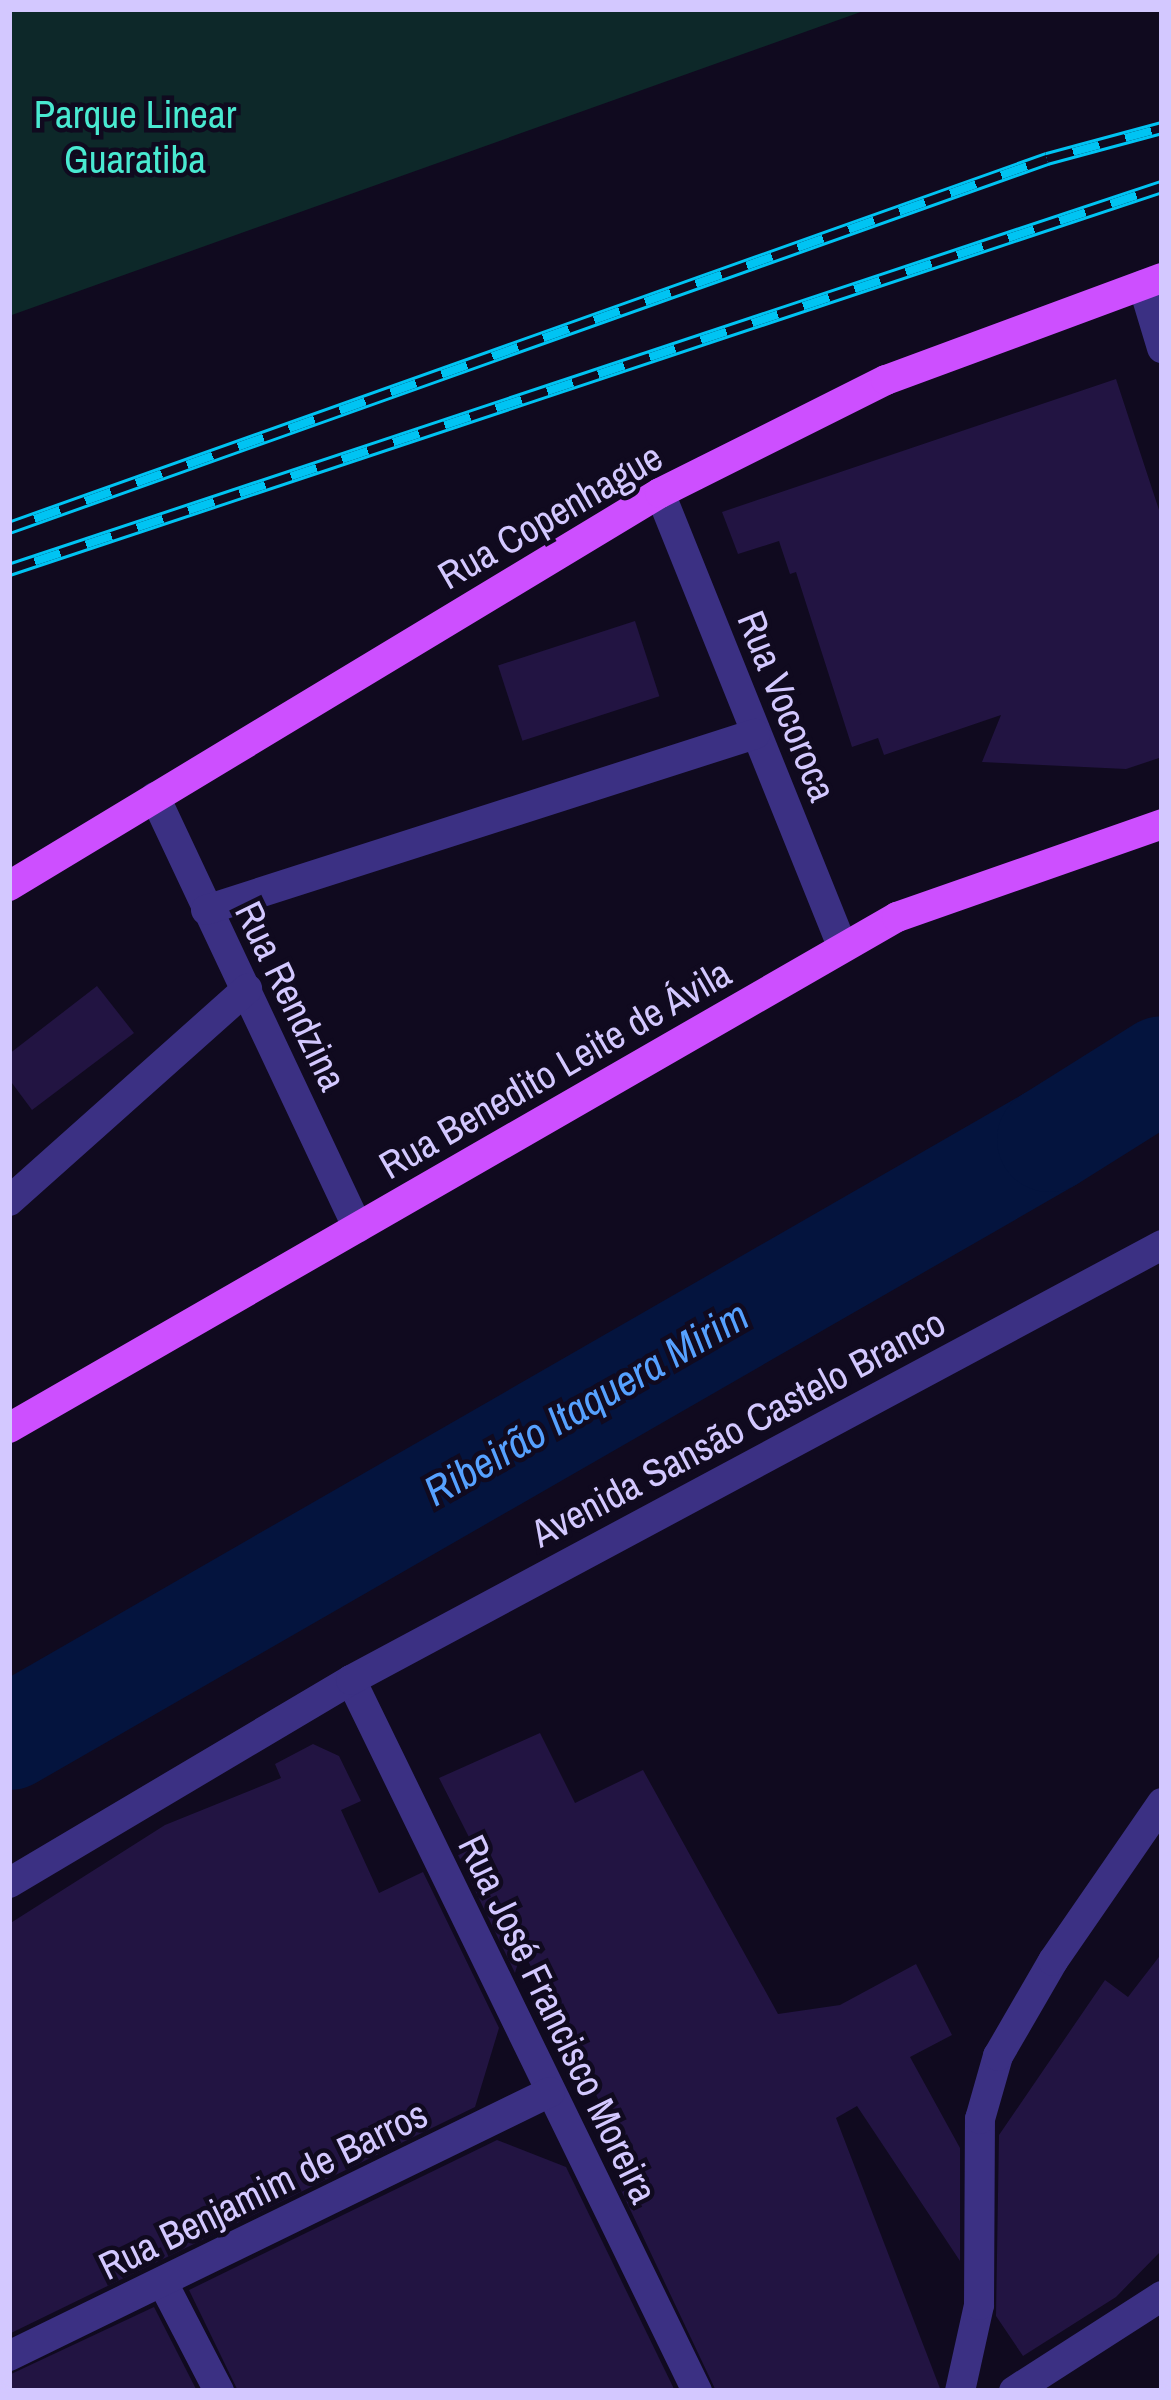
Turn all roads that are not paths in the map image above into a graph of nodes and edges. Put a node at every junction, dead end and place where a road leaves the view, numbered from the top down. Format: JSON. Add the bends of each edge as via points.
{"nodes":[{"id":1,"x":1152,"y":282,"type":"edge"},
{"id":2,"x":1162,"y":349,"type":"edge"},
{"id":3,"x":660,"y":493,"type":"junction"},
{"id":4,"x":755,"y":734,"type":"junction"},
{"id":5,"x":155,"y":797,"type":"junction"},
{"id":6,"x":1162,"y":824,"type":"edge"},
{"id":7,"x":9,"y":886,"type":"edge"},
{"id":8,"x":206,"y":910,"type":"junction"},
{"id":9,"x":844,"y":947,"type":"junction"},
{"id":10,"x":247,"y":989,"type":"junction"},
{"id":11,"x":9,"y":1201,"type":"edge"},
{"id":12,"x":358,"y":1228,"type":"junction"},
{"id":13,"x":1162,"y":1245,"type":"edge"},
{"id":14,"x":9,"y":1428,"type":"edge"},
{"id":15,"x":351,"y":1680,"type":"junction"},
{"id":16,"x":1162,"y":1803,"type":"edge"},
{"id":17,"x":9,"y":1883,"type":"edge"},
{"id":18,"x":550,"y":2092,"type":"junction"},
{"id":19,"x":163,"y":2282,"type":"junction"},
{"id":20,"x":1162,"y":2296,"type":"edge"},
{"id":21,"x":9,"y":2356,"type":"edge"},
{"id":22,"x":219,"y":2391,"type":"edge"},
{"id":23,"x":697,"y":2391,"type":"edge"},
{"id":24,"x":960,"y":2391,"type":"edge"},
{"id":25,"x":1014,"y":2391,"type":"edge"}],
"edges":[{"from":1,"to":2,"type":"street"},
{"from":1,"to":3,"type":"main road","name":"Rua Copenhague","via":[[886,380]]},
{"from":3,"to":4,"type":"street","name":"Rua Vocoroca"},
{"from":3,"to":5,"type":"main road","name":"Rua Copenhague"},
{"from":4,"to":8,"type":"street"},
{"from":4,"to":9,"type":"street","name":"Rua Vocoroca"},
{"from":5,"to":7,"type":"main road","name":"Rua Copenhague"},
{"from":5,"to":8,"type":"street","name":"Rua Rendzina"},
{"from":6,"to":9,"type":"main road","name":"Rua Benedito Leite de Ávila","via":[[897,917]]},
{"from":8,"to":10,"type":"street","name":"Rua Rendzina"},
{"from":9,"to":12,"type":"main road","name":"Rua Benedito Leite de Ávila"},
{"from":10,"to":11,"type":"street"},
{"from":10,"to":12,"type":"street","name":"Rua Rendzina"},
{"from":12,"to":14,"type":"main road","name":"Rua Benedito Leite de Ávila"},
{"from":13,"to":15,"type":"street","name":"Avenida Sansão Castelo Branco"},
{"from":15,"to":17,"type":"street","name":"Avenida Sansão Castelo Branco"},
{"from":15,"to":18,"type":"street","name":"Rua José Francisco Moreira"},
{"from":16,"to":24,"type":"street","via":[[1052,1961],[998,2056],[980,2120],[979,2305]]},
{"from":18,"to":19,"type":"street","name":"Rua Benjamim de Barros"},
{"from":18,"to":23,"type":"street","name":"Rua José Francisco Moreira"},
{"from":19,"to":21,"type":"street","name":"Rua Benjamim de Barros"},
{"from":19,"to":22,"type":"street"},
{"from":20,"to":25,"type":"street"}]}
